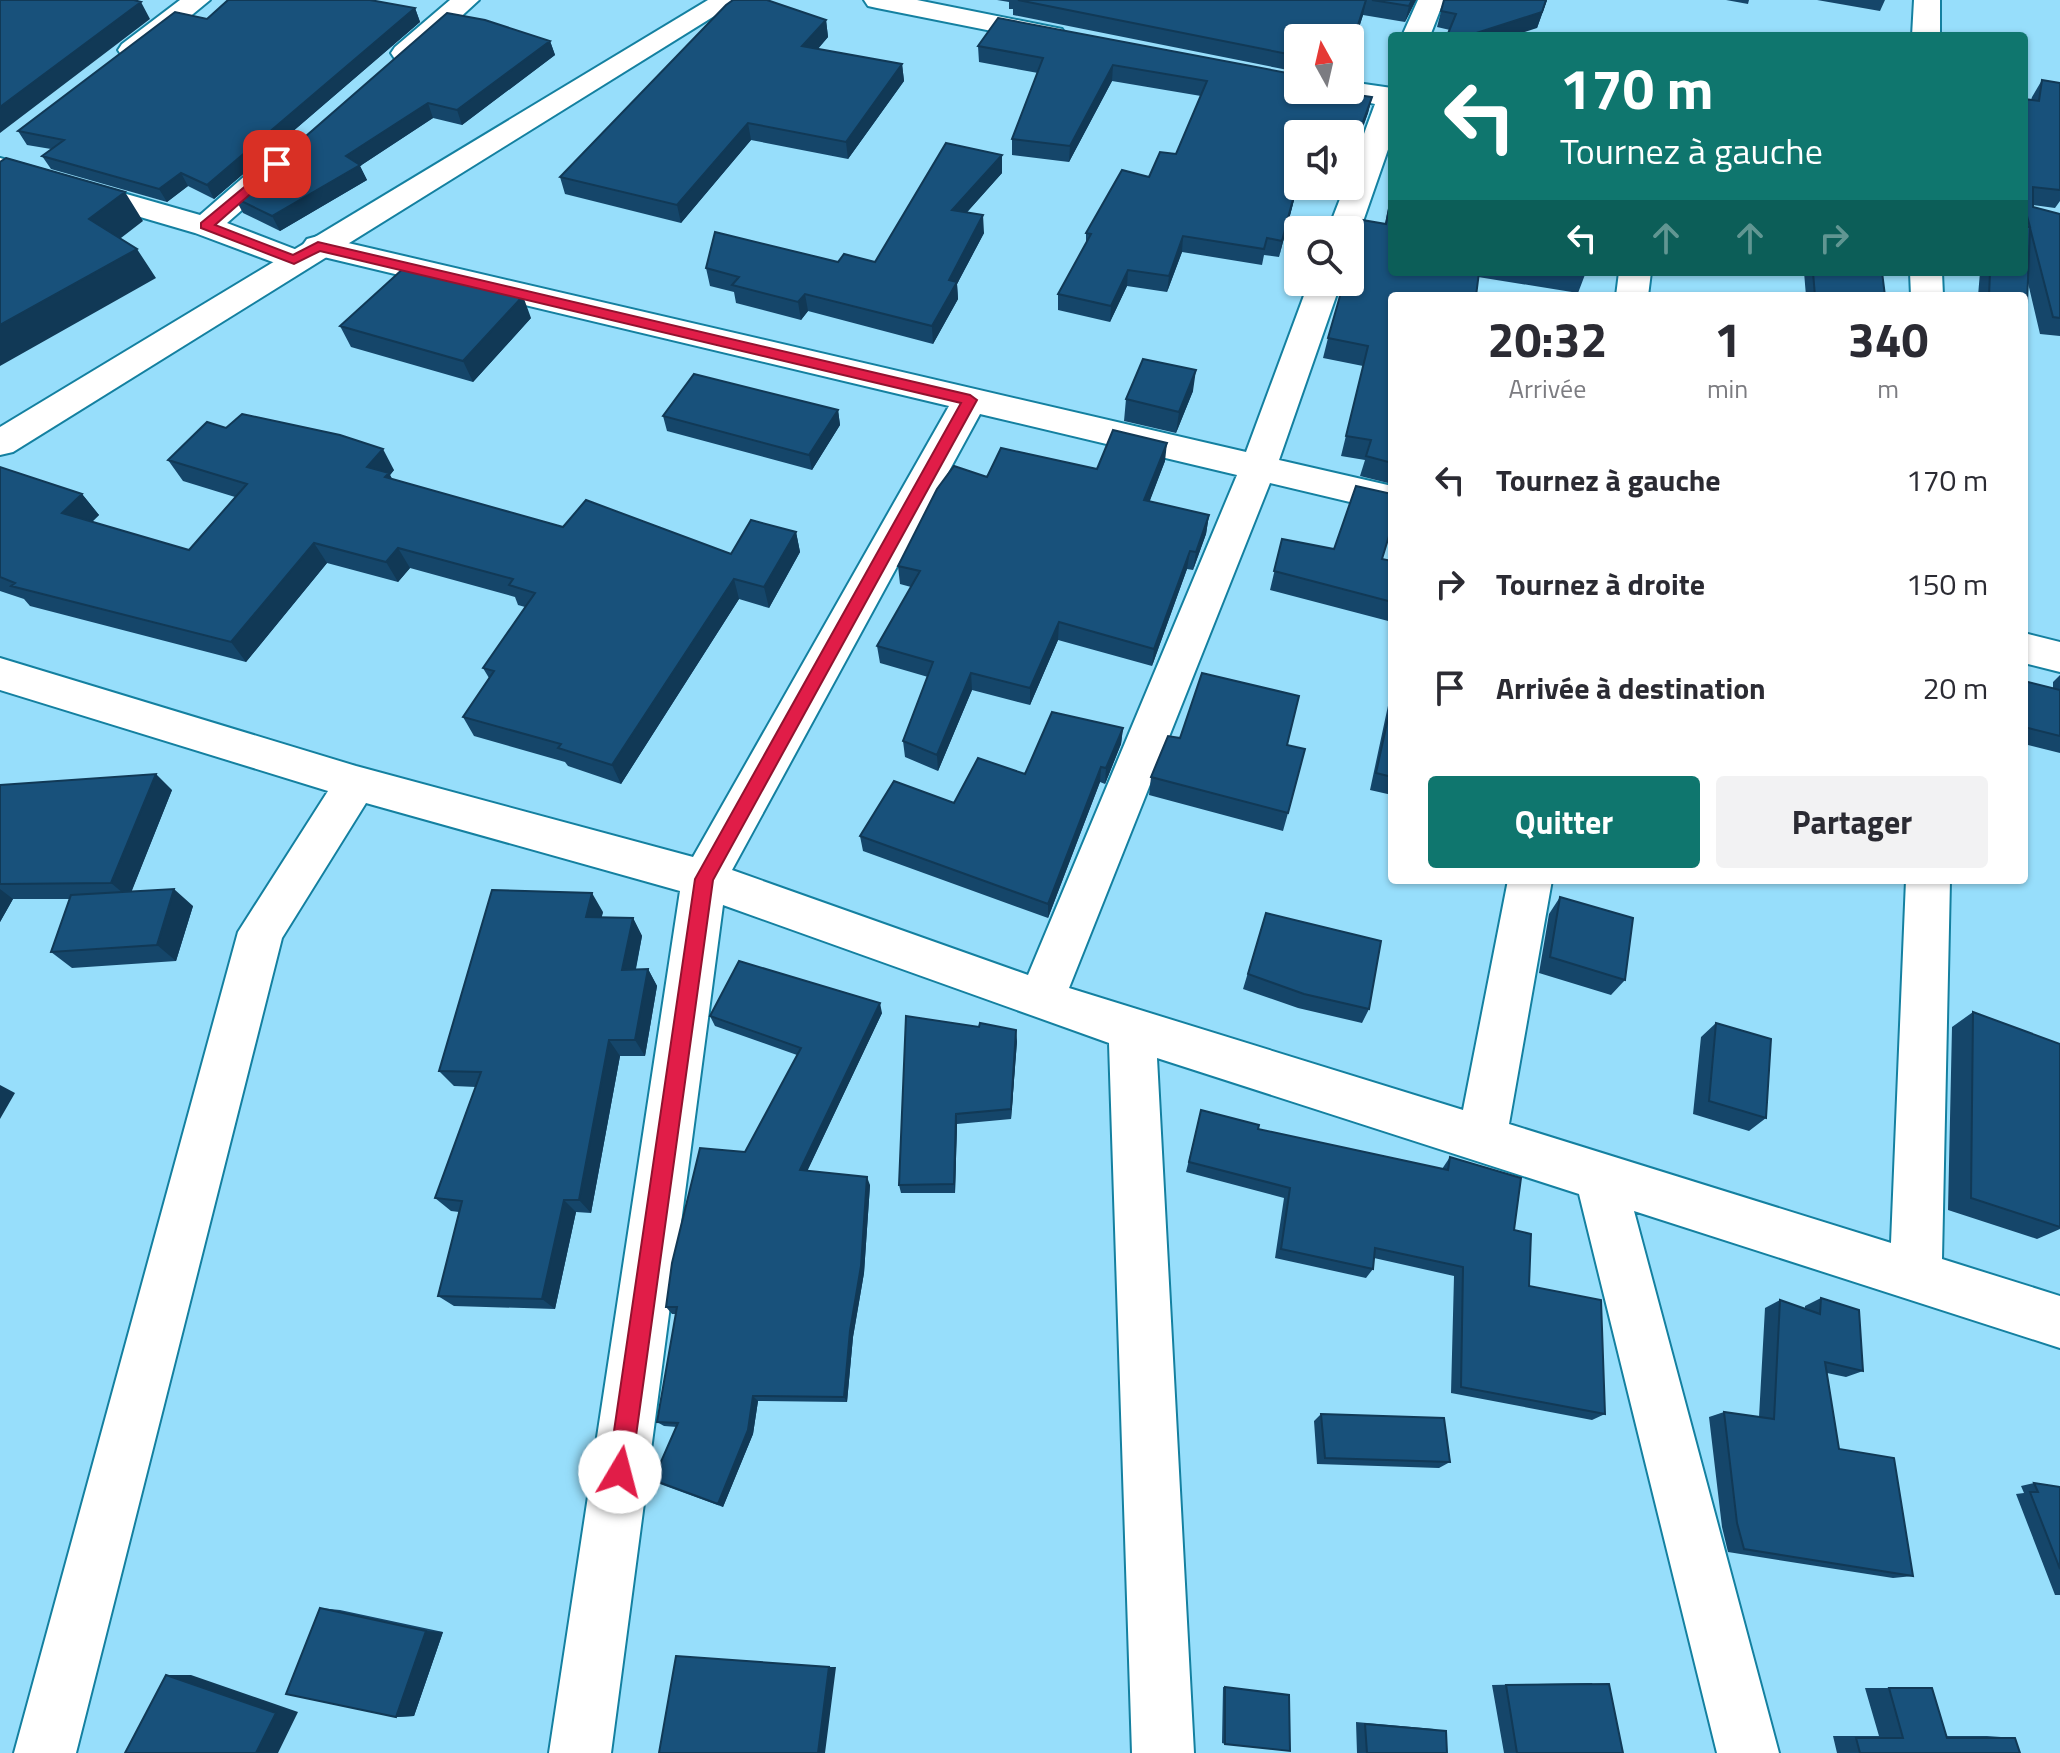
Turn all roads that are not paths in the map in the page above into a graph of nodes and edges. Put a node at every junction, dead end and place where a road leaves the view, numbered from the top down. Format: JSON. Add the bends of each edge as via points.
{"nodes":[{"id":1,"x":197,"y":0,"type":"edge"},
{"id":2,"x":466,"y":0,"type":"edge"},
{"id":3,"x":727,"y":0,"type":"edge"},
{"id":4,"x":877,"y":0,"type":"edge"},
{"id":5,"x":1431,"y":0,"type":"edge"},
{"id":6,"x":1927,"y":0,"type":"edge"},
{"id":7,"x":1418,"y":32,"type":"edge"},
{"id":8,"x":1926,"y":32,"type":"edge"},
{"id":9,"x":1074,"y":39,"type":"edge"},
{"id":10,"x":111,"y":66,"type":"edge"},
{"id":11,"x":384,"y":72,"type":"edge"},
{"id":12,"x":1364,"y":93,"type":"edge"},
{"id":13,"x":1388,"y":97,"type":"edge"},
{"id":14,"x":1388,"y":109,"type":"edge"},
{"id":15,"x":301,"y":144,"type":"edge"},
{"id":16,"x":4,"y":153,"type":"edge"},
{"id":17,"x":1349,"y":216,"type":"edge"},
{"id":18,"x":206,"y":226,"type":"junction"},
{"id":19,"x":306,"y":253,"type":"junction"},
{"id":20,"x":1320,"y":296,"type":"edge"},
{"id":21,"x":970,"y":400,"type":"junction"},
{"id":22,"x":0,"y":443,"type":"edge"},
{"id":23,"x":1258,"y":467,"type":"junction"},
{"id":24,"x":1388,"y":498,"type":"edge"},
{"id":25,"x":2028,"y":649,"type":"edge"},
{"id":26,"x":2060,"y":657,"type":"edge"},
{"id":27,"x":4,"y":686,"type":"edge"},
{"id":28,"x":356,"y":783,"type":"junction"},
{"id":29,"x":704,"y":879,"type":"junction"},
{"id":30,"x":1529,"y":884,"type":"edge"},
{"id":31,"x":1928,"y":884,"type":"edge"},
{"id":32,"x":1041,"y":1000,"type":"junction"},
{"id":33,"x":1132,"y":1030,"type":"junction"},
{"id":34,"x":1482,"y":1139,"type":"junction"},
{"id":35,"x":1599,"y":1175,"type":"junction"},
{"id":36,"x":1916,"y":1275,"type":"junction"},
{"id":37,"x":2060,"y":1322,"type":"edge"},
{"id":38,"x":45,"y":1753,"type":"edge"},
{"id":39,"x":580,"y":1753,"type":"edge"},
{"id":40,"x":1163,"y":1753,"type":"edge"},
{"id":41,"x":1748,"y":1753,"type":"edge"}],
"edges":[{"from":1,"to":10,"type":"street"},
{"from":2,"to":11,"type":"street"},
{"from":3,"to":19,"type":"street"},
{"from":4,"to":9,"type":"street"},
{"from":5,"to":7,"type":"street"},
{"from":6,"to":8,"type":"street"},
{"from":12,"to":13,"type":"street"},
{"from":14,"to":17,"type":"street"},
{"from":15,"to":18,"type":"street"},
{"from":16,"to":18,"type":"street"},
{"from":18,"to":19,"type":"street"},
{"from":19,"to":21,"type":"street"},
{"from":19,"to":22,"type":"street"},
{"from":20,"to":23,"type":"street"},
{"from":21,"to":23,"type":"street"},
{"from":21,"to":29,"type":"street"},
{"from":23,"to":24,"type":"street"},
{"from":23,"to":32,"type":"street"},
{"from":25,"to":26,"type":"street"},
{"from":27,"to":28,"type":"street"},
{"from":28,"to":29,"type":"street"},
{"from":28,"to":38,"type":"street","via":[[261,932]]},
{"from":29,"to":32,"type":"street"},
{"from":29,"to":39,"type":"street"},
{"from":30,"to":34,"type":"street"},
{"from":31,"to":36,"type":"street"},
{"from":32,"to":33,"type":"street"},
{"from":33,"to":34,"type":"street"},
{"from":33,"to":40,"type":"street"},
{"from":34,"to":35,"type":"street"},
{"from":35,"to":36,"type":"street"},
{"from":35,"to":41,"type":"street"},
{"from":36,"to":37,"type":"street"}]}
